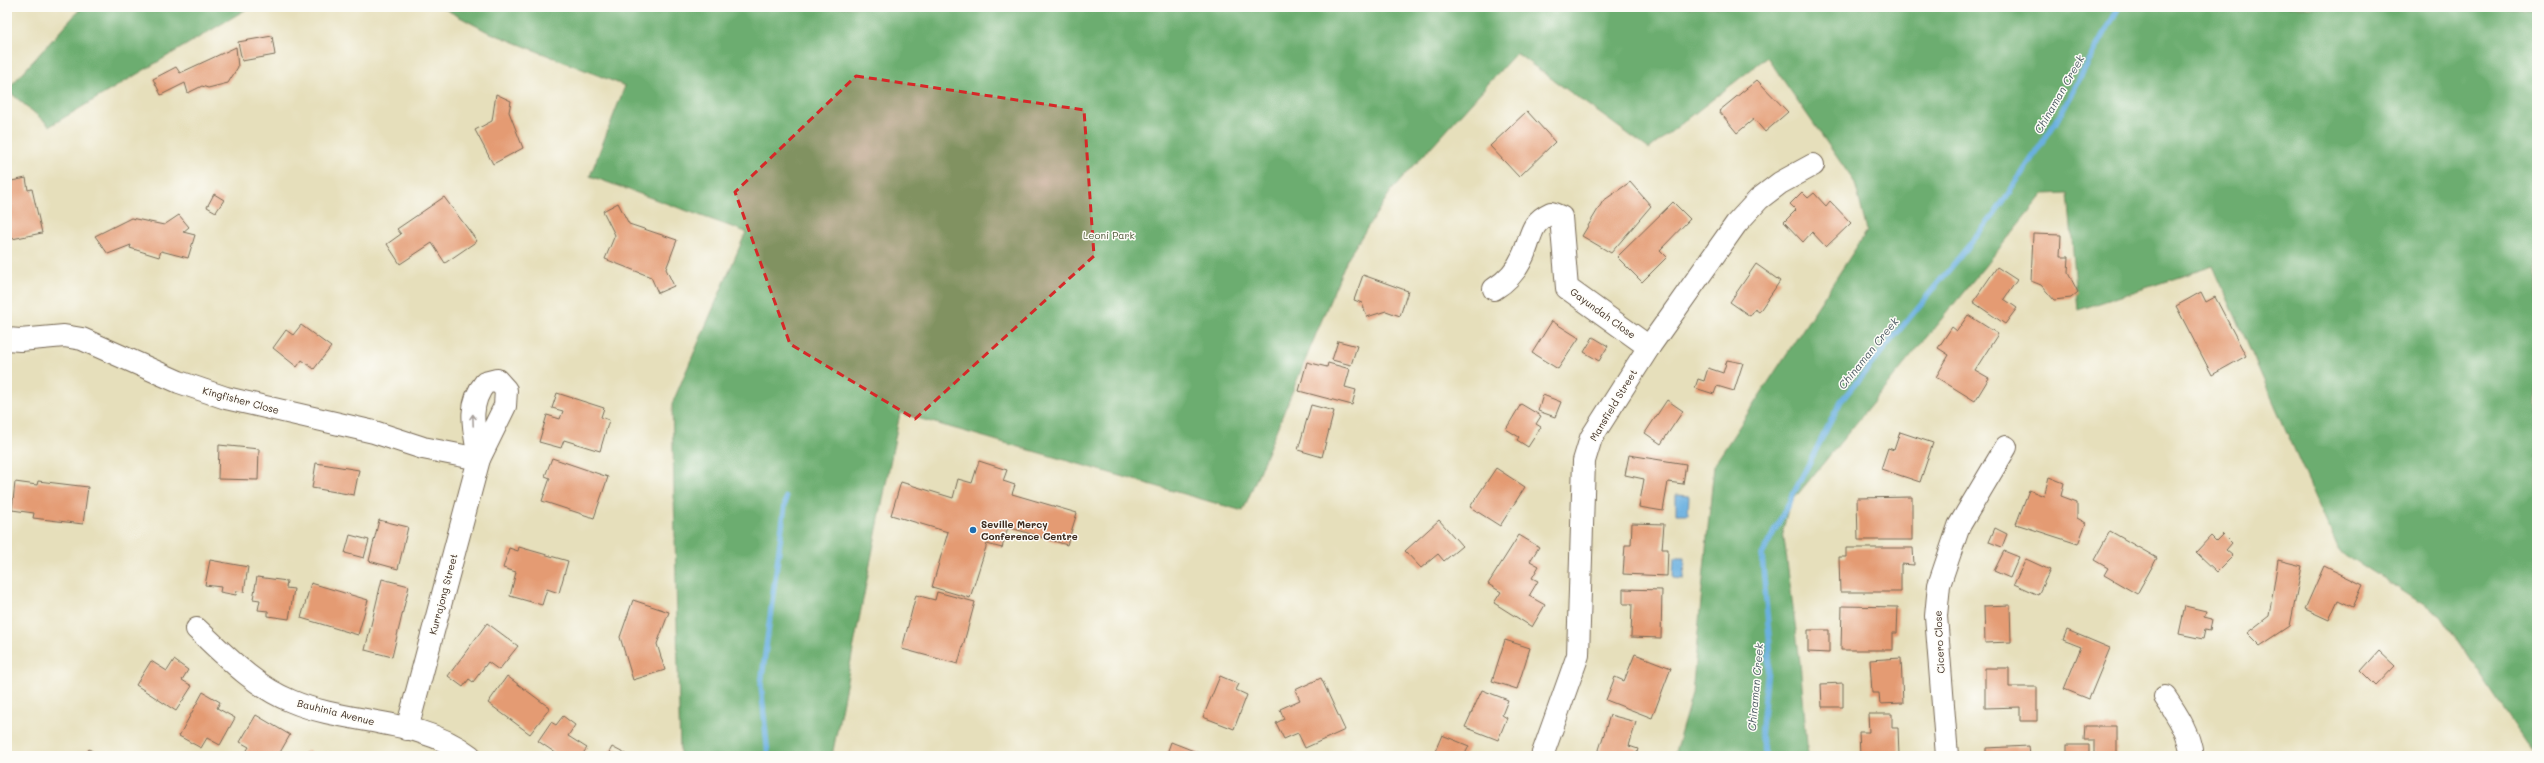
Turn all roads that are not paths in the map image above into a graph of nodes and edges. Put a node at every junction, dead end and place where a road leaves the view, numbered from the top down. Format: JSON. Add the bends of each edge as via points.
{"nodes":[{"id":1,"x":1813,"y":165,"type":"dead end"},
{"id":2,"x":1494,"y":289,"type":"dead end"},
{"id":3,"x":7,"y":339,"type":"edge"},
{"id":4,"x":1649,"y":346,"type":"junction"},
{"id":5,"x":2006,"y":447,"type":"dead end"},
{"id":6,"x":479,"y":459,"type":"joint"},
{"id":7,"x":197,"y":630,"type":"dead end"},
{"id":8,"x":2164,"y":697,"type":"dead end"},
{"id":9,"x":407,"y":729,"type":"junction"},
{"id":10,"x":470,"y":756,"type":"edge"},
{"id":11,"x":1542,"y":756,"type":"edge"},
{"id":12,"x":1946,"y":756,"type":"edge"},
{"id":13,"x":2192,"y":756,"type":"edge"}],
"edges":[{"from":1,"to":4,"type":"street","name":"Mansfield Street","via":[[1780,183],[1759,199],[1736,224]]},
{"from":2,"to":4,"type":"street","name":"Gayundah Close","via":[[1507,281],[1523,257],[1530,233],[1542,217],[1551,213],[1561,218],[1567,288]]},
{"from":3,"to":6,"type":"street","name":"Kingfisher Close","via":[[64,336],[82,339],[179,382],[226,398],[374,432],[423,448]]},
{"from":4,"to":11,"type":"street","name":"Mansfield Street","via":[[1591,438],[1584,461],[1578,655]]},
{"from":5,"to":12,"type":"street","name":"Cicero Close","via":[[1960,526],[1939,585],[1936,616]]},
{"from":6,"to":9,"type":"street","name":"Kurrajong Street"},
{"from":7,"to":9,"type":"street","name":"Bauhinia Avenue","via":[[245,674],[286,699],[307,707]]},
{"from":8,"to":13,"type":"street","via":[[2180,719],[2190,743]]},
{"from":9,"to":10,"type":"street","name":"Bauhinia Avenue","via":[[444,742]]}]}
